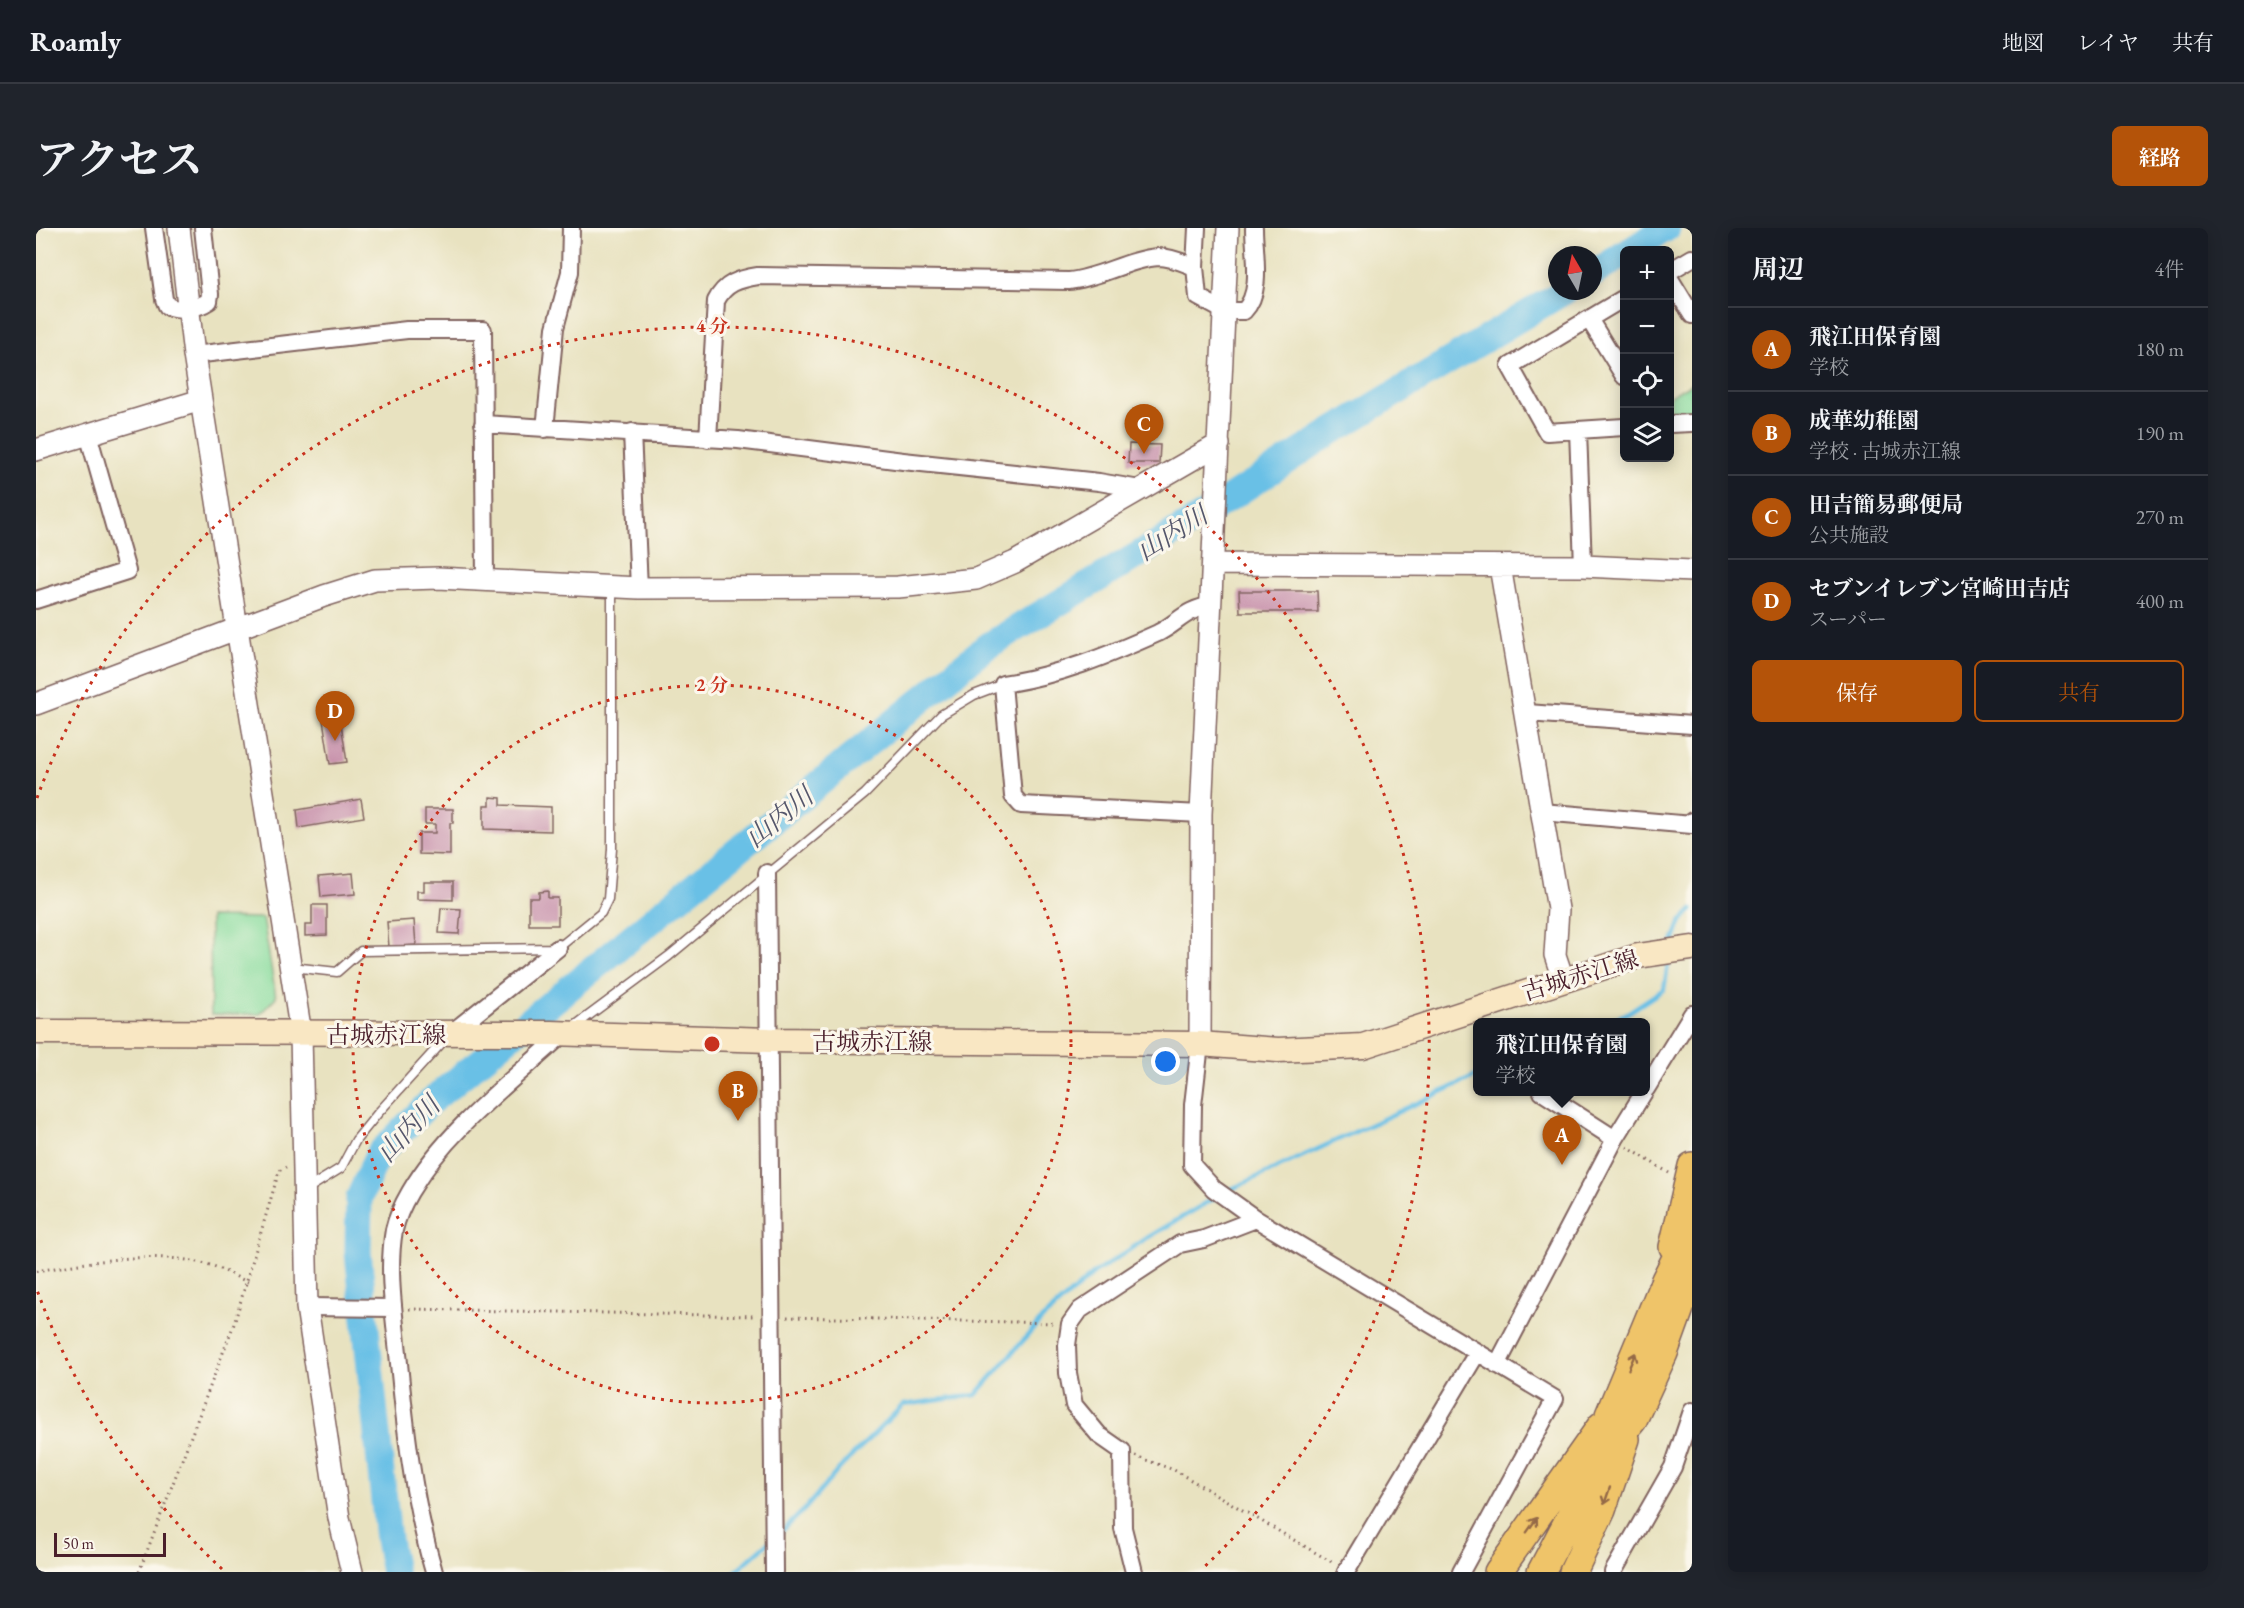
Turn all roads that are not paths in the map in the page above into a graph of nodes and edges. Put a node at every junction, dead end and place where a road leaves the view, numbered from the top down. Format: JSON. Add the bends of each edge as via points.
{"nodes":[{"id":1,"x":154,"y":228,"type":"edge"},
{"id":2,"x":179,"y":228,"type":"edge"},
{"id":3,"x":203,"y":228,"type":"edge"},
{"id":4,"x":571,"y":228,"type":"edge"},
{"id":5,"x":1197,"y":228,"type":"edge"},
{"id":6,"x":1228,"y":228,"type":"edge"},
{"id":7,"x":1254,"y":228,"type":"edge"},
{"id":8,"x":1692,"y":258,"type":"edge"},
{"id":9,"x":1195,"y":267,"type":"junction"},
{"id":10,"x":1674,"y":269,"type":"edge"},
{"id":11,"x":1674,"y":286,"type":"edge"},
{"id":12,"x":1621,"y":300,"type":"edge"},
{"id":13,"x":188,"y":308,"type":"junction"},
{"id":14,"x":1224,"y":311,"type":"junction"},
{"id":15,"x":1692,"y":315,"type":"edge"},
{"id":16,"x":1589,"y":319,"type":"junction"},
{"id":17,"x":194,"y":355,"type":"junction"},
{"id":18,"x":1620,"y":369,"type":"edge"},
{"id":19,"x":201,"y":400,"type":"junction"},
{"id":20,"x":1692,"y":423,"type":"edge"},
{"id":21,"x":483,"y":424,"type":"junction"},
{"id":22,"x":1674,"y":424,"type":"edge"},
{"id":23,"x":1620,"y":427,"type":"edge"},
{"id":24,"x":545,"y":429,"type":"junction"},
{"id":25,"x":1578,"y":430,"type":"junction"},
{"id":26,"x":632,"y":432,"type":"junction"},
{"id":27,"x":88,"y":434,"type":"junction"},
{"id":28,"x":708,"y":439,"type":"junction"},
{"id":29,"x":36,"y":450,"type":"edge"},
{"id":30,"x":1217,"y":453,"type":"junction"},
{"id":31,"x":1140,"y":489,"type":"junction"},
{"id":32,"x":1214,"y":564,"type":"junction"},
{"id":33,"x":1500,"y":566,"type":"junction"},
{"id":34,"x":1583,"y":566,"type":"junction"},
{"id":35,"x":1692,"y":571,"type":"edge"},
{"id":36,"x":485,"y":581,"type":"junction"},
{"id":37,"x":612,"y":588,"type":"junction"},
{"id":38,"x":639,"y":588,"type":"junction"},
{"id":39,"x":36,"y":600,"type":"edge"},
{"id":40,"x":1211,"y":606,"type":"junction"},
{"id":41,"x":237,"y":630,"type":"junction"},
{"id":42,"x":1003,"y":684,"type":"junction"},
{"id":43,"x":36,"y":704,"type":"edge"},
{"id":44,"x":1527,"y":713,"type":"junction"},
{"id":45,"x":1692,"y":725,"type":"edge"},
{"id":46,"x":1542,"y":812,"type":"junction"},
{"id":47,"x":1201,"y":814,"type":"junction"},
{"id":48,"x":1692,"y":821,"type":"edge"},
{"id":49,"x":767,"y":873,"type":"junction"},
{"id":50,"x":558,"y":948,"type":"junction"},
{"id":51,"x":1692,"y":948,"type":"edge"},
{"id":52,"x":292,"y":967,"type":"junction"},
{"id":53,"x":1563,"y":979,"type":"junction"},
{"id":54,"x":1692,"y":1014,"type":"edge"},
{"id":55,"x":1475,"y":1016,"type":"edge"},
{"id":56,"x":36,"y":1032,"type":"edge"},
{"id":57,"x":558,"y":1033,"type":"junction"},
{"id":58,"x":301,"y":1034,"type":"junction"},
{"id":59,"x":456,"y":1034,"type":"junction"},
{"id":60,"x":769,"y":1040,"type":"junction"},
{"id":61,"x":1200,"y":1044,"type":"junction"},
{"id":62,"x":1650,"y":1082,"type":"edge"},
{"id":63,"x":1548,"y":1096,"type":"edge"},
{"id":64,"x":1641,"y":1096,"type":"edge"},
{"id":65,"x":1615,"y":1139,"type":"junction"},
{"id":66,"x":1681,"y":1169,"type":"edge"},
{"id":67,"x":304,"y":1191,"type":"junction"},
{"id":68,"x":1256,"y":1219,"type":"junction"},
{"id":69,"x":1692,"y":1226,"type":"edge"},
{"id":70,"x":1692,"y":1253,"type":"edge"},
{"id":71,"x":1681,"y":1283,"type":"edge"},
{"id":72,"x":307,"y":1307,"type":"junction"},
{"id":73,"x":393,"y":1308,"type":"junction"},
{"id":74,"x":1477,"y":1353,"type":"junction"},
{"id":75,"x":1497,"y":1365,"type":"junction"},
{"id":76,"x":1692,"y":1411,"type":"edge"},
{"id":77,"x":1621,"y":1418,"type":"junction"},
{"id":78,"x":1347,"y":1571,"type":"edge"},
{"id":79,"x":352,"y":1572,"type":"edge"},
{"id":80,"x":434,"y":1572,"type":"edge"},
{"id":81,"x":774,"y":1572,"type":"edge"},
{"id":82,"x":1134,"y":1572,"type":"edge"},
{"id":83,"x":1461,"y":1572,"type":"edge"},
{"id":84,"x":1498,"y":1572,"type":"edge"},
{"id":85,"x":1541,"y":1572,"type":"edge"},
{"id":86,"x":1573,"y":1572,"type":"edge"},
{"id":87,"x":1613,"y":1572,"type":"edge"}],
"edges":[{"from":1,"to":13,"type":"street","via":[[167,306]]},
{"from":2,"to":13,"type":"street"},
{"from":3,"to":13,"type":"street","via":[[209,301]]},
{"from":4,"to":24,"type":"street","via":[[570,272],[555,328]]},
{"from":5,"to":9,"type":"street"},
{"from":6,"to":14,"type":"street"},
{"from":7,"to":14,"type":"street","via":[[1252,303],[1244,312]]},
{"from":8,"to":10,"type":"street"},
{"from":9,"to":14,"type":"street","via":[[1198,297]]},
{"from":9,"to":28,"type":"street","via":[[1161,257],[1069,281],[742,278],[721,291],[716,301]]},
{"from":11,"to":15,"type":"street"},
{"from":12,"to":16,"type":"street"},
{"from":13,"to":17,"type":"street"},
{"from":14,"to":30,"type":"street"},
{"from":16,"to":18,"type":"street"},
{"from":16,"to":25,"type":"street","via":[[1510,366],[1547,432]]},
{"from":17,"to":19,"type":"street"},
{"from":17,"to":21,"type":"street","via":[[407,330],[483,330]]},
{"from":19,"to":27,"type":"street"},
{"from":19,"to":41,"type":"street"},
{"from":20,"to":22,"type":"street"},
{"from":21,"to":24,"type":"street"},
{"from":21,"to":36,"type":"street"},
{"from":23,"to":25,"type":"street"},
{"from":24,"to":26,"type":"street"},
{"from":25,"to":34,"type":"street"},
{"from":26,"to":28,"type":"street"},
{"from":26,"to":38,"type":"street"},
{"from":27,"to":29,"type":"street"},
{"from":27,"to":39,"type":"street","via":[[127,571]]},
{"from":28,"to":31,"type":"street"},
{"from":30,"to":31,"type":"street"},
{"from":30,"to":32,"type":"street"},
{"from":31,"to":38,"type":"street","via":[[1015,562],[976,579],[898,587]]},
{"from":32,"to":33,"type":"street"},
{"from":32,"to":40,"type":"street"},
{"from":33,"to":34,"type":"street"},
{"from":33,"to":44,"type":"street"},
{"from":34,"to":35,"type":"street"},
{"from":36,"to":37,"type":"street"},
{"from":36,"to":41,"type":"street","via":[[375,580]]},
{"from":37,"to":38,"type":"street"},
{"from":37,"to":50,"type":"lane","via":[[612,849],[608,898],[601,912]]},
{"from":40,"to":42,"type":"street","via":[[1197,607],[1162,631],[1078,668]]},
{"from":40,"to":47,"type":"street"},
{"from":41,"to":43,"type":"street"},
{"from":41,"to":52,"type":"street"},
{"from":42,"to":47,"type":"street","via":[[1013,796],[1021,805]]},
{"from":42,"to":49,"type":"lane","via":[[974,695],[941,715],[865,794]]},
{"from":44,"to":45,"type":"street"},
{"from":44,"to":46,"type":"street"},
{"from":46,"to":48,"type":"street","via":[[1692,825]]},
{"from":46,"to":53,"type":"street","via":[[1558,909],[1555,955]]},
{"from":47,"to":61,"type":"street"},
{"from":49,"to":57,"type":"lane","via":[[669,956]]},
{"from":49,"to":60,"type":"street"},
{"from":50,"to":52,"type":"lane","via":[[362,951],[337,972]]},
{"from":50,"to":59,"type":"street"},
{"from":51,"to":53,"type":"main road","name":"古城赤江線","via":[[1638,956]]},
{"from":52,"to":58,"type":"street"},
{"from":53,"to":55,"type":"main road","name":"古城赤江線"},
{"from":54,"to":62,"type":"street"},
{"from":55,"to":61,"type":"main road","name":"古城赤江線","via":[[1363,1046],[1278,1050]]},
{"from":56,"to":58,"type":"main road","name":"古城赤江線"},
{"from":57,"to":59,"type":"main road","name":"古城赤江線"},
{"from":57,"to":60,"type":"main road","name":"古城赤江線"},
{"from":57,"to":73,"type":"street","via":[[442,1146],[409,1194],[395,1229]]},
{"from":58,"to":59,"type":"main road","name":"古城赤江線"},
{"from":58,"to":67,"type":"street"},
{"from":59,"to":67,"type":"lane","via":[[378,1113],[341,1168]]},
{"from":60,"to":61,"type":"main road","name":"古城赤江線"},
{"from":60,"to":81,"type":"street"},
{"from":61,"to":68,"type":"street","via":[[1192,1165],[1214,1189]]},
{"from":63,"to":65,"type":"street"},
{"from":64,"to":65,"type":"street"},
{"from":65,"to":75,"type":"street"},
{"from":66,"to":71,"type":"main road"},
{"from":67,"to":72,"type":"street"},
{"from":68,"to":74,"type":"street"},
{"from":68,"to":82,"type":"street","via":[[1180,1244],[1080,1311],[1070,1323],[1068,1373],[1074,1405],[1099,1435],[1122,1451],[1123,1528]]},
{"from":69,"to":71,"type":"main road"},
{"from":70,"to":71,"type":"main road"},
{"from":71,"to":77,"type":"main road","via":[[1664,1353]]},
{"from":72,"to":73,"type":"street"},
{"from":72,"to":79,"type":"street","via":[[339,1518]]},
{"from":73,"to":80,"type":"street","via":[[406,1435],[420,1524]]},
{"from":74,"to":75,"type":"street"},
{"from":74,"to":78,"type":"street"},
{"from":75,"to":83,"type":"street","via":[[1555,1399]]},
{"from":76,"to":87,"type":"street","via":[[1673,1467]]},
{"from":84,"to":77,"type":"main road","one_way":true},
{"from":77,"to":85,"type":"main road"},
{"from":77,"to":86,"type":"main road","one_way":true,"via":[[1602,1510]]}]}
